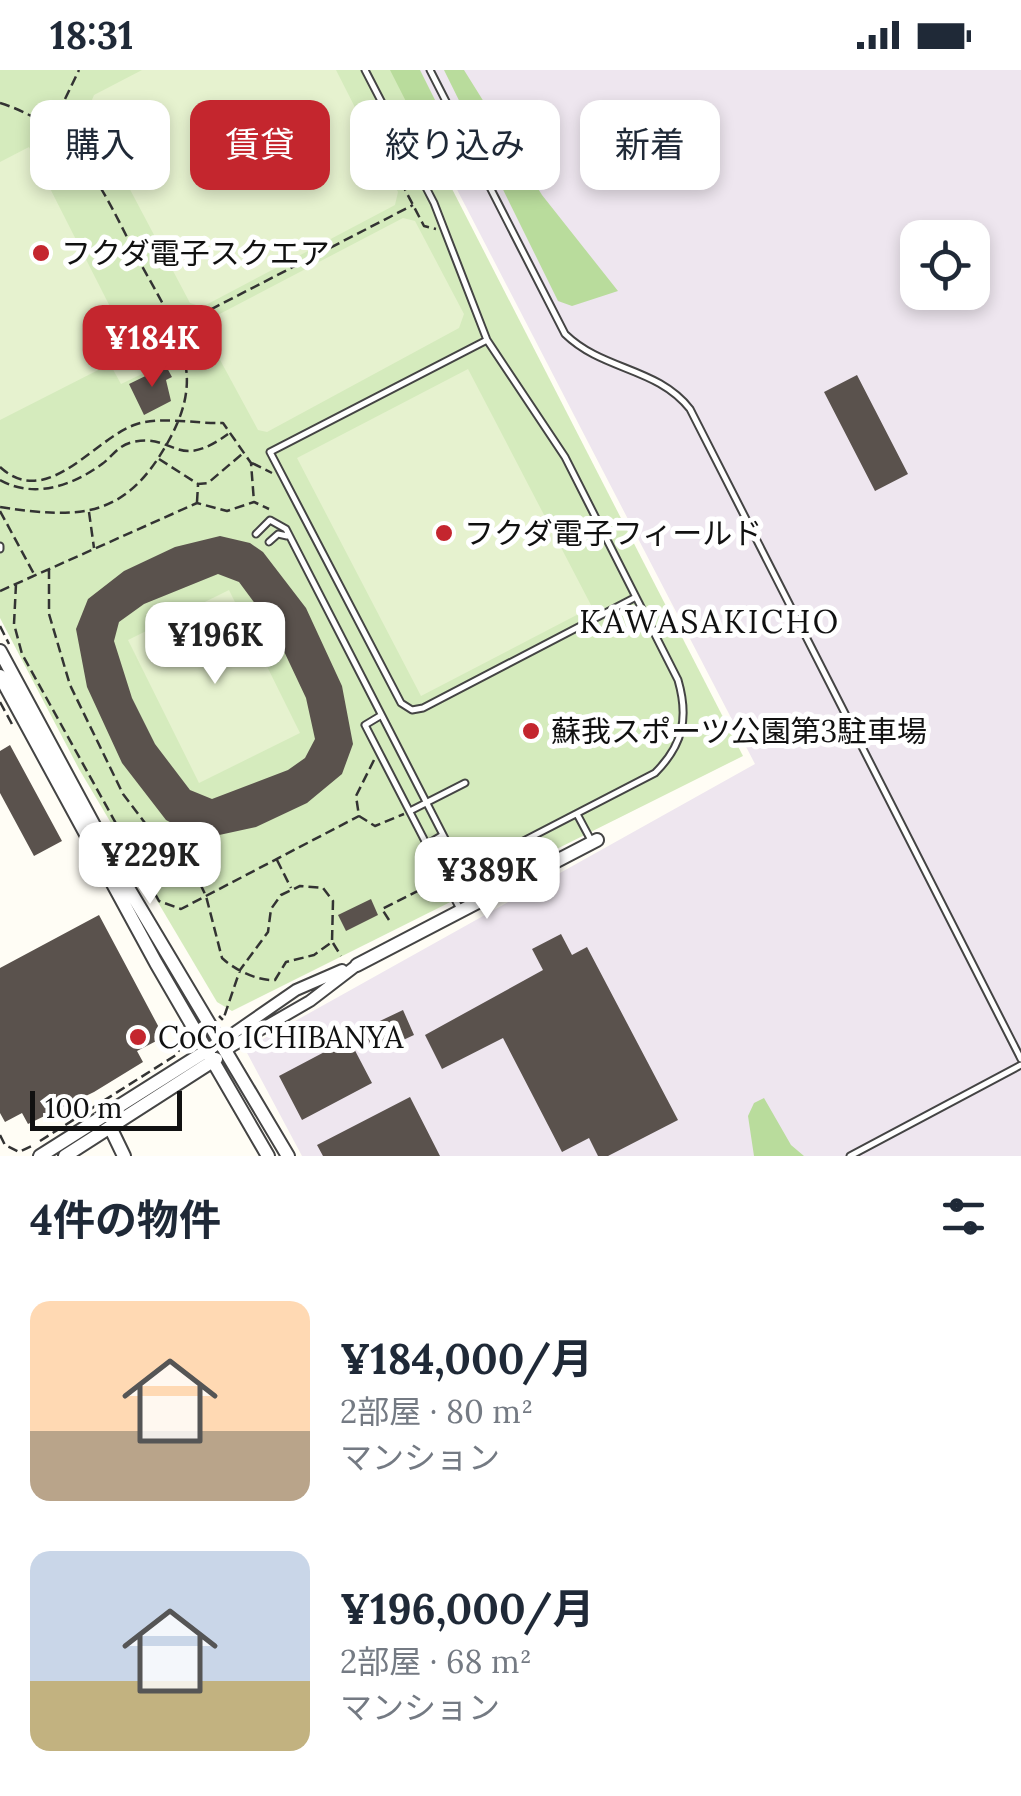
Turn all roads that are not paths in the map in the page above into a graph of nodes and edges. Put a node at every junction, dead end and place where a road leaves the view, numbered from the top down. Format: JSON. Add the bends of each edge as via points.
{"nodes":[{"id":1,"x":365,"y":70,"type":"edge"},
{"id":2,"x":430,"y":70,"type":"edge"},
{"id":3,"x":486,"y":340,"type":"junction"},
{"id":4,"x":256,"y":534,"type":"dead end"},
{"id":5,"x":290,"y":537,"type":"junction"},
{"id":6,"x":269,"y":542,"type":"dead end"},
{"id":7,"x":636,"y":597,"type":"junction"},
{"id":8,"x":0,"y":651,"type":"edge"},
{"id":9,"x":0,"y":676,"type":"edge"},
{"id":10,"x":380,"y":716,"type":"junction"},
{"id":11,"x":465,"y":783,"type":"dead end"},
{"id":12,"x":425,"y":804,"type":"junction"},
{"id":13,"x":410,"y":812,"type":"junction"},
{"id":14,"x":577,"y":814,"type":"junction"},
{"id":15,"x":443,"y":835,"type":"junction"},
{"id":16,"x":594,"y":842,"type":"joint"},
{"id":17,"x":426,"y":845,"type":"junction"},
{"id":18,"x":462,"y":872,"type":"junction"},
{"id":19,"x":444,"y":880,"type":"junction"},
{"id":20,"x":477,"y":903,"type":"junction"},
{"id":21,"x":461,"y":911,"type":"junction"},
{"id":22,"x":357,"y":964,"type":"junction"},
{"id":23,"x":302,"y":987,"type":"junction"},
{"id":24,"x":310,"y":1001,"type":"junction"},
{"id":25,"x":223,"y":1046,"type":"junction"},
{"id":26,"x":210,"y":1056,"type":"junction"},
{"id":27,"x":1021,"y":1062,"type":"edge"},
{"id":28,"x":110,"y":1128,"type":"junction"},
{"id":29,"x":40,"y":1156,"type":"edge"},
{"id":30,"x":66,"y":1156,"type":"edge"},
{"id":31,"x":124,"y":1156,"type":"edge"},
{"id":32,"x":268,"y":1156,"type":"edge"},
{"id":33,"x":288,"y":1156,"type":"edge"},
{"id":34,"x":850,"y":1156,"type":"edge"}],
"edges":[{"from":1,"to":3,"type":"lane","via":[[447,232]]},
{"from":2,"to":27,"type":"lane","via":[[565,334],[596,358],[660,380],[690,409]]},
{"from":3,"to":7,"type":"lane","via":[[565,457]]},
{"from":3,"to":7,"type":"lane","via":[[270,452],[401,703],[412,710]]},
{"from":4,"to":5,"type":"lane","via":[[274,520]]},
{"from":5,"to":6,"type":"lane","via":[[278,534]]},
{"from":5,"to":10,"type":"lane"},
{"from":7,"to":14,"type":"lane","via":[[678,680],[683,731],[673,755],[655,772]]},
{"from":8,"to":25,"type":"street","via":[[117,869]]},
{"from":9,"to":26,"type":"street"},
{"from":10,"to":12,"type":"lane"},
{"from":10,"to":13,"type":"lane","via":[[365,725]]},
{"from":11,"to":12,"type":"lane"},
{"from":12,"to":13,"type":"lane"},
{"from":12,"to":15,"type":"lane"},
{"from":13,"to":17,"type":"lane"},
{"from":14,"to":16,"type":"lane"},
{"from":14,"to":18,"type":"lane"},
{"from":15,"to":17,"type":"lane"},
{"from":15,"to":18,"type":"lane"},
{"from":16,"to":20,"type":"street"},
{"from":17,"to":19,"type":"lane"},
{"from":18,"to":19,"type":"lane"},
{"from":18,"to":20,"type":"lane"},
{"from":19,"to":21,"type":"lane"},
{"from":20,"to":21,"type":"street"},
{"from":21,"to":22,"type":"street"},
{"from":22,"to":23,"type":"street"},
{"from":22,"to":24,"type":"street"},
{"from":23,"to":24,"type":"street","via":[[311,990]]},
{"from":23,"to":25,"type":"street"},
{"from":24,"to":25,"type":"street"},
{"from":25,"to":26,"type":"street"},
{"from":25,"to":33,"type":"street"},
{"from":26,"to":28,"type":"street"},
{"from":26,"to":29,"type":"street"},
{"from":26,"to":32,"type":"street"},
{"from":27,"to":34,"type":"lane"},
{"from":28,"to":30,"type":"street"},
{"from":28,"to":31,"type":"street"}]}
